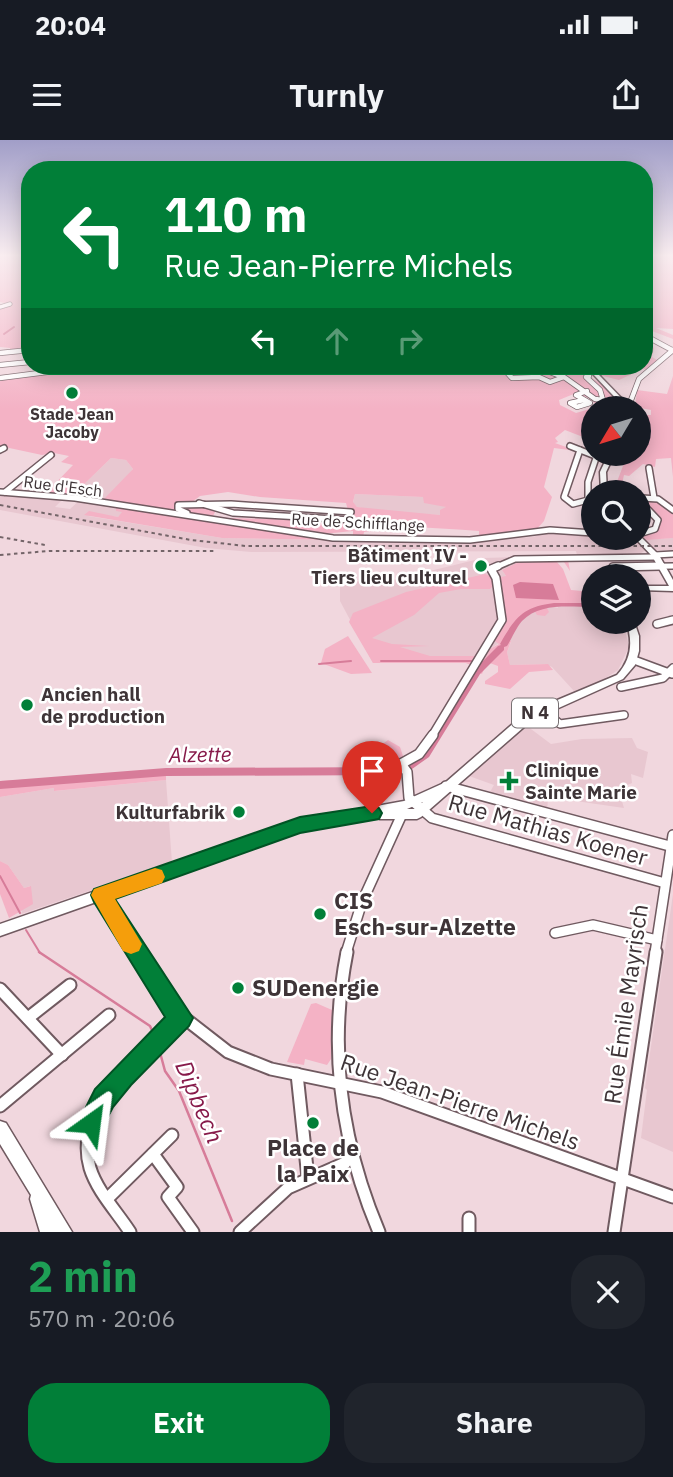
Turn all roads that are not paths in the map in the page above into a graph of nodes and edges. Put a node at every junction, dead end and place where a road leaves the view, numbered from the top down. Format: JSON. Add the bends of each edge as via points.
{"nodes":[{"id":1,"x":653,"y":340,"type":"edge"},
{"id":2,"x":673,"y":350,"type":"edge"},
{"id":3,"x":21,"y":351,"type":"edge"},
{"id":4,"x":0,"y":352,"type":"edge"},
{"id":5,"x":21,"y":363,"type":"edge"},
{"id":6,"x":0,"y":365,"type":"edge"},
{"id":7,"x":653,"y":367,"type":"edge"},
{"id":8,"x":24,"y":375,"type":"edge"},
{"id":9,"x":511,"y":375,"type":"edge"},
{"id":10,"x":558,"y":375,"type":"edge"},
{"id":11,"x":593,"y":375,"type":"joint"},
{"id":12,"x":644,"y":375,"type":"edge"},
{"id":13,"x":563,"y":377,"type":"junction"},
{"id":14,"x":0,"y":378,"type":"edge"},
{"id":15,"x":587,"y":391,"type":"junction"},
{"id":16,"x":618,"y":396,"type":"edge"},
{"id":17,"x":632,"y":396,"type":"edge"},
{"id":18,"x":581,"y":397,"type":"edge"},
{"id":19,"x":570,"y":446,"type":"dead end"},
{"id":20,"x":580,"y":450,"type":"joint"},
{"id":21,"x":51,"y":455,"type":"dead end"},
{"id":22,"x":649,"y":468,"type":"dead end"},
{"id":23,"x":2,"y":492,"type":"edge"},
{"id":24,"x":651,"y":498,"type":"edge"},
{"id":25,"x":654,"y":498,"type":"junction"},
{"id":26,"x":195,"y":502,"type":"junction"},
{"id":27,"x":581,"y":502,"type":"edge"},
{"id":28,"x":124,"y":506,"type":"joint"},
{"id":29,"x":673,"y":510,"type":"edge"},
{"id":30,"x":351,"y":512,"type":"dead end"},
{"id":31,"x":651,"y":514,"type":"edge"},
{"id":32,"x":194,"y":519,"type":"junction"},
{"id":33,"x":351,"y":520,"type":"dead end"},
{"id":34,"x":651,"y":531,"type":"edge"},
{"id":35,"x":581,"y":532,"type":"edge"},
{"id":36,"x":650,"y":550,"type":"edge"},
{"id":37,"x":654,"y":554,"type":"junction"},
{"id":38,"x":673,"y":554,"type":"edge"},
{"id":39,"x":673,"y":566,"type":"edge"},
{"id":40,"x":651,"y":567,"type":"edge"},
{"id":41,"x":662,"y":567,"type":"junction"},
{"id":42,"x":673,"y":588,"type":"edge"},
{"id":43,"x":651,"y":589,"type":"edge"},
{"id":44,"x":673,"y":620,"type":"edge"},
{"id":45,"x":657,"y":624,"type":"dead end"},
{"id":46,"x":634,"y":634,"type":"edge"},
{"id":47,"x":634,"y":660,"type":"junction"},
{"id":48,"x":672,"y":671,"type":"edge"},
{"id":49,"x":621,"y":687,"type":"dead end"},
{"id":50,"x":542,"y":709,"type":"junction"},
{"id":51,"x":624,"y":715,"type":"dead end"},
{"id":52,"x":446,"y":786,"type":"junction"},
{"id":53,"x":410,"y":809,"type":"junction"},
{"id":54,"x":673,"y":835,"type":"edge"},
{"id":55,"x":672,"y":846,"type":"edge"},
{"id":56,"x":669,"y":879,"type":"edge"},
{"id":57,"x":101,"y":895,"type":"junction"},
{"id":58,"x":0,"y":930,"type":"edge"},
{"id":59,"x":555,"y":933,"type":"dead end"},
{"id":60,"x":657,"y":940,"type":"junction"},
{"id":61,"x":70,"y":985,"type":"dead end"},
{"id":62,"x":0,"y":989,"type":"edge"},
{"id":63,"x":109,"y":1015,"type":"dead end"},
{"id":64,"x":28,"y":1018,"type":"junction"},
{"id":65,"x":181,"y":1018,"type":"junction"},
{"id":66,"x":62,"y":1055,"type":"junction"},
{"id":67,"x":297,"y":1074,"type":"junction"},
{"id":68,"x":340,"y":1080,"type":"junction"},
{"id":69,"x":0,"y":1106,"type":"edge"},
{"id":70,"x":0,"y":1129,"type":"edge"},
{"id":71,"x":172,"y":1135,"type":"dead end"},
{"id":72,"x":153,"y":1154,"type":"junction"},
{"id":73,"x":350,"y":1157,"type":"junction"},
{"id":74,"x":308,"y":1178,"type":"junction"},
{"id":75,"x":622,"y":1180,"type":"junction"},
{"id":76,"x":35,"y":1188,"type":"junction"},
{"id":77,"x":673,"y":1197,"type":"edge"},
{"id":78,"x":108,"y":1198,"type":"junction"},
{"id":79,"x":469,"y":1218,"type":"dead end"},
{"id":80,"x":49,"y":1232,"type":"edge"},
{"id":81,"x":63,"y":1232,"type":"edge"},
{"id":82,"x":130,"y":1232,"type":"edge"},
{"id":83,"x":193,"y":1232,"type":"edge"},
{"id":84,"x":240,"y":1232,"type":"edge"},
{"id":85,"x":379,"y":1232,"type":"edge"},
{"id":86,"x":469,"y":1232,"type":"edge"},
{"id":87,"x":614,"y":1232,"type":"edge"}],
"edges":[{"from":1,"to":2,"type":"street"},
{"from":2,"to":7,"type":"street"},
{"from":3,"to":4,"type":"street"},
{"from":5,"to":6,"type":"street"},
{"from":8,"to":14,"type":"street"},
{"from":9,"to":13,"type":"street","via":[[550,382]]},
{"from":10,"to":13,"type":"street"},
{"from":11,"to":15,"type":"street","via":[[586,377],[600,390],[603,400]]},
{"from":11,"to":16,"type":"main road"},
{"from":12,"to":17,"type":"street"},
{"from":13,"to":15,"type":"street"},
{"from":15,"to":18,"type":"street","via":[[576,393]]},
{"from":19,"to":20,"type":"street"},
{"from":20,"to":27,"type":"street","via":[[564,498],[573,504]]},
{"from":21,"to":23,"type":"street"},
{"from":22,"to":25,"type":"street"},
{"from":23,"to":28,"type":"street","name":"Rue d'Esch"},
{"from":24,"to":25,"type":"street"},
{"from":25,"to":29,"type":"street"},
{"from":26,"to":30,"type":"street"},
{"from":26,"to":32,"type":"street","via":[[177,507],[196,516]]},
{"from":26,"to":33,"type":"street","via":[[233,513]]},
{"from":28,"to":32,"type":"street","name":"Rue de Schifflange"},
{"from":31,"to":34,"type":"street","via":[[658,523]]},
{"from":32,"to":35,"type":"street","name":"Rue de Schifflange","via":[[333,538],[461,540],[550,530]]},
{"from":36,"to":37,"type":"main road"},
{"from":37,"to":38,"type":"street"},
{"from":37,"to":41,"type":"main road"},
{"from":37,"to":53,"type":"street","via":[[515,559],[491,569],[502,620],[428,743],[404,768]]},
{"from":39,"to":41,"type":"street"},
{"from":40,"to":41,"type":"street"},
{"from":41,"to":42,"type":"main road"},
{"from":42,"to":43,"type":"main road"},
{"from":44,"to":45,"type":"street"},
{"from":46,"to":47,"type":"main road"},
{"from":47,"to":48,"type":"street"},
{"from":47,"to":50,"type":"main road","number":"N 4","via":[[613,682]]},
{"from":48,"to":49,"type":"street","via":[[663,678]]},
{"from":50,"to":51,"type":"street","via":[[562,724]]},
{"from":50,"to":52,"type":"main road","number":"N 4"},
{"from":52,"to":53,"type":"main road","number":"N 4"},
{"from":52,"to":55,"type":"street"},
{"from":53,"to":56,"type":"street","name":"Rue Mathias Koener"},
{"from":53,"to":57,"type":"main road","via":[[300,825]]},
{"from":53,"to":68,"type":"street","via":[[368,888],[352,933],[340,1009]]},
{"from":54,"to":55,"type":"street","name":"Rue Émile Mayrisch"},
{"from":55,"to":56,"type":"street","name":"Rue Émile Mayrisch"},
{"from":56,"to":60,"type":"street","name":"Rue Émile Mayrisch"},
{"from":57,"to":58,"type":"main road"},
{"from":57,"to":65,"type":"street","name":"Rue Jean-Pierre Michels"},
{"from":59,"to":60,"type":"street","via":[[576,925],[596,925]]},
{"from":60,"to":75,"type":"street","name":"Rue Émile Mayrisch"},
{"from":61,"to":64,"type":"street"},
{"from":62,"to":64,"type":"street"},
{"from":63,"to":66,"type":"street"},
{"from":64,"to":66,"type":"street"},
{"from":65,"to":67,"type":"street","name":"Rue Jean-Pierre Michels","via":[[226,1051],[256,1065]]},
{"from":65,"to":78,"type":"street","via":[[104,1098],[91,1123],[90,1167]]},
{"from":66,"to":69,"type":"street"},
{"from":67,"to":68,"type":"street","name":"Rue Jean-Pierre Michels"},
{"from":67,"to":74,"type":"street"},
{"from":68,"to":73,"type":"street"},
{"from":68,"to":75,"type":"street","name":"Rue Jean-Pierre Michels"},
{"from":70,"to":76,"type":"main road"},
{"from":71,"to":72,"type":"street"},
{"from":72,"to":78,"type":"street"},
{"from":72,"to":83,"type":"street","via":[[177,1187],[168,1196]]},
{"from":73,"to":74,"type":"street"},
{"from":73,"to":85,"type":"street"},
{"from":74,"to":84,"type":"street","via":[[288,1188]]},
{"from":75,"to":77,"type":"street","name":"Rue Jean-Pierre Michels"},
{"from":75,"to":87,"type":"street","name":"Rue Émile Mayrisch"},
{"from":76,"to":80,"type":"main road"},
{"from":76,"to":81,"type":"main road"},
{"from":78,"to":82,"type":"street"},
{"from":79,"to":86,"type":"street"}]}
